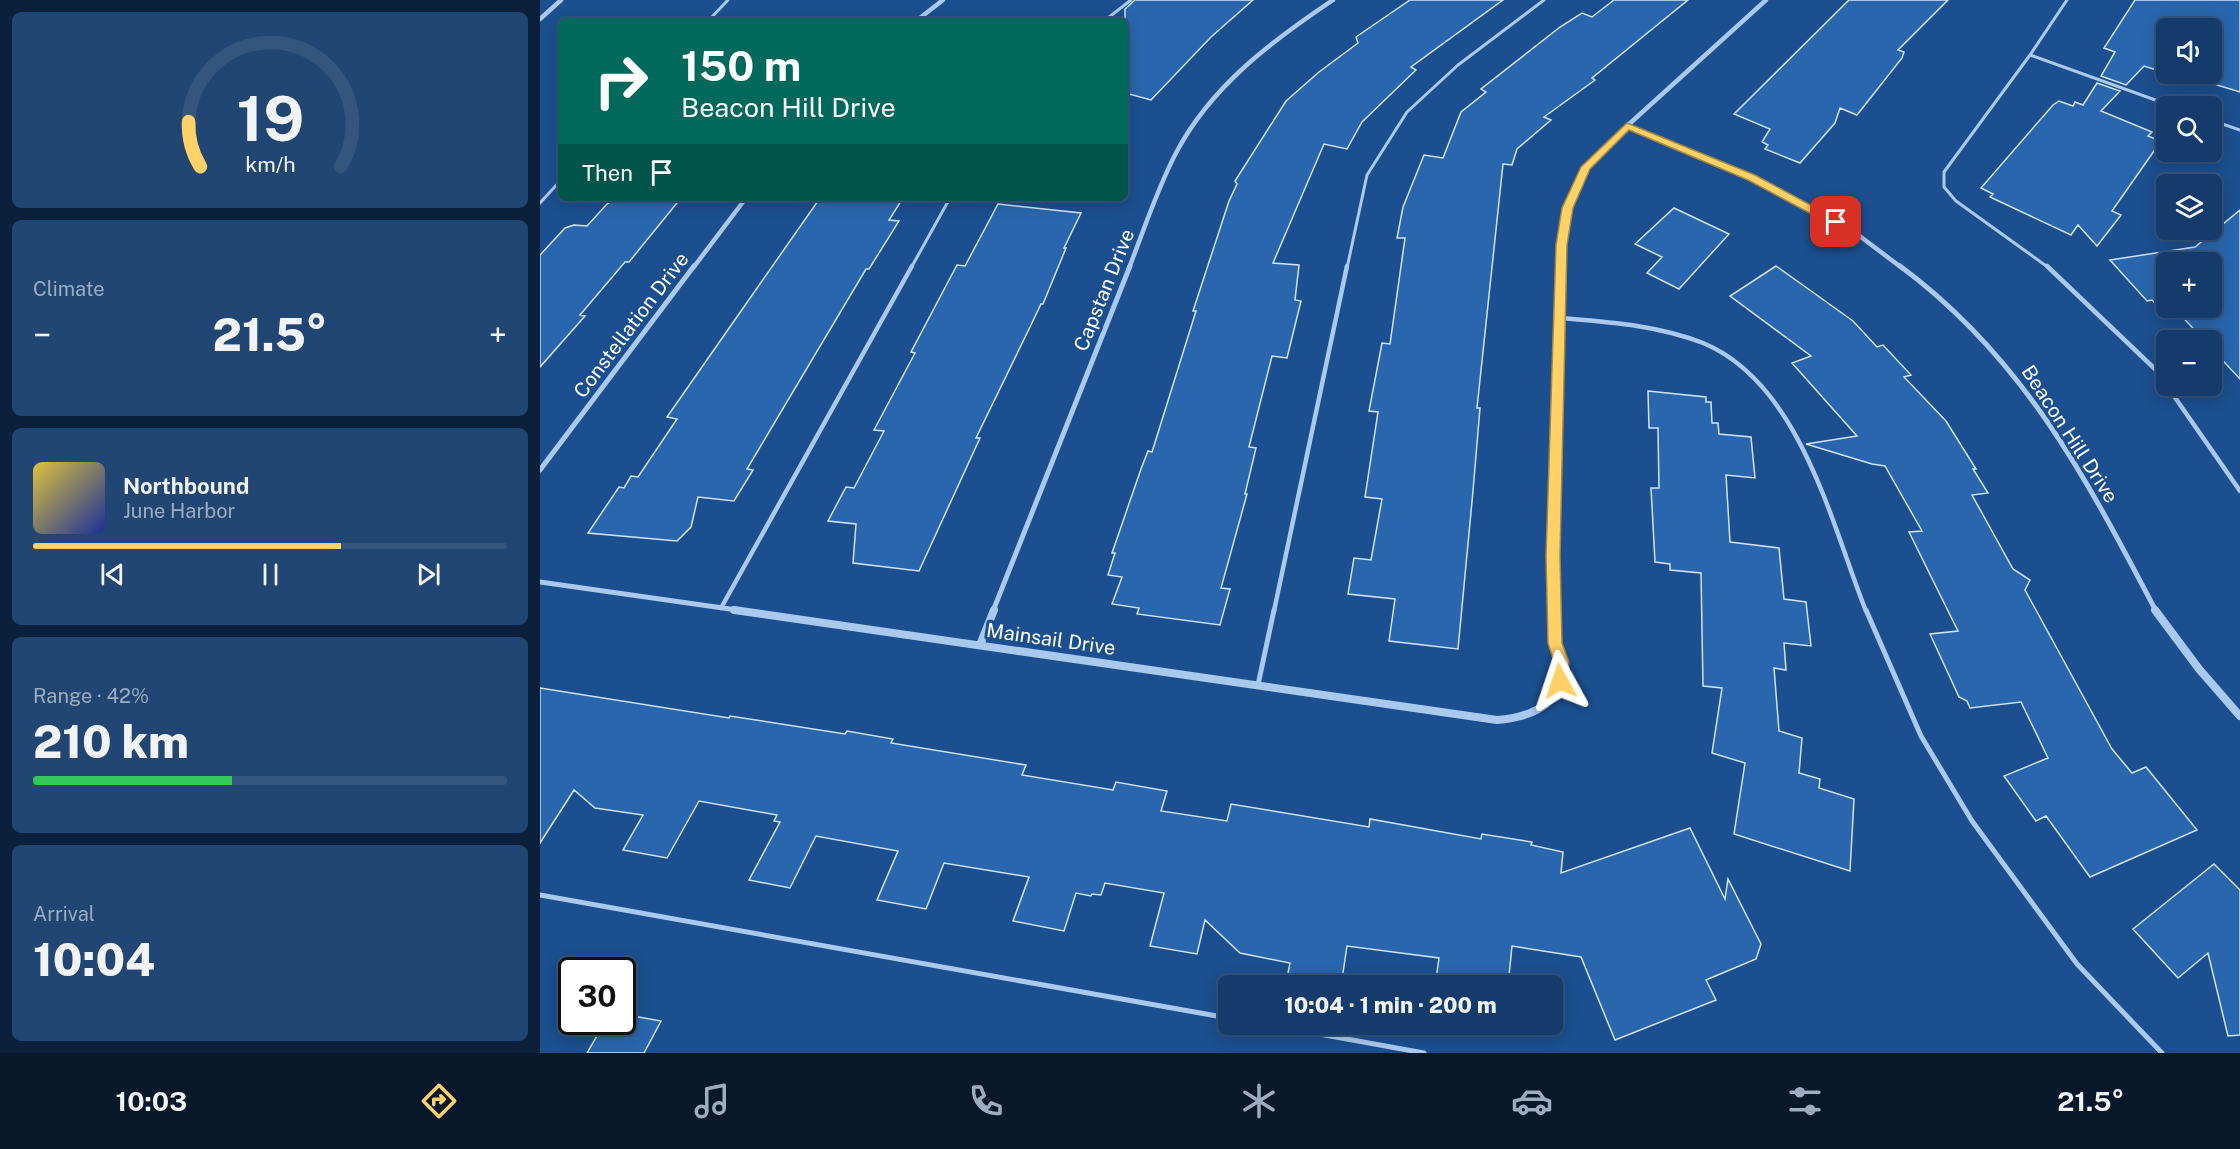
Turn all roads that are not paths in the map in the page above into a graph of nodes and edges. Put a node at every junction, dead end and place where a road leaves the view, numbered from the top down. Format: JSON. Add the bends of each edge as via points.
{"nodes":[{"id":1,"x":561,"y":0,"type":"edge"},
{"id":2,"x":728,"y":0,"type":"edge"},
{"id":3,"x":943,"y":0,"type":"edge"},
{"id":4,"x":1131,"y":0,"type":"edge"},
{"id":5,"x":1333,"y":0,"type":"edge"},
{"id":6,"x":1544,"y":0,"type":"edge"},
{"id":7,"x":1766,"y":0,"type":"edge"},
{"id":8,"x":2067,"y":0,"type":"edge"},
{"id":9,"x":711,"y":18,"type":"edge"},
{"id":10,"x":920,"y":18,"type":"edge"},
{"id":11,"x":1108,"y":18,"type":"edge"},
{"id":12,"x":540,"y":19,"type":"edge"},
{"id":13,"x":2030,"y":55,"type":"junction"},
{"id":14,"x":2156,"y":100,"type":"edge"},
{"id":15,"x":2222,"y":124,"type":"edge"},
{"id":16,"x":1627,"y":126,"type":"junction"},
{"id":17,"x":2240,"y":130,"type":"edge"},
{"id":18,"x":558,"y":183,"type":"edge"},
{"id":19,"x":744,"y":201,"type":"edge"},
{"id":20,"x":948,"y":201,"type":"edge"},
{"id":21,"x":540,"y":203,"type":"edge"},
{"id":22,"x":1560,"y":318,"type":"junction"},
{"id":23,"x":2156,"y":370,"type":"edge"},
{"id":24,"x":2175,"y":396,"type":"edge"},
{"id":25,"x":540,"y":470,"type":"edge"},
{"id":26,"x":2240,"y":491,"type":"edge"},
{"id":27,"x":540,"y":582,"type":"edge"},
{"id":28,"x":721,"y":608,"type":"junction"},
{"id":29,"x":980,"y":645,"type":"junction"},
{"id":30,"x":1258,"y":685,"type":"junction"},
{"id":31,"x":2240,"y":716,"type":"edge"},
{"id":32,"x":540,"y":895,"type":"edge"},
{"id":33,"x":1218,"y":1016,"type":"edge"},
{"id":34,"x":1325,"y":1035,"type":"edge"},
{"id":35,"x":1424,"y":1053,"type":"edge"},
{"id":36,"x":2162,"y":1053,"type":"edge"}],
"edges":[{"from":1,"to":12,"type":"street"},
{"from":2,"to":9,"type":"lane"},
{"from":3,"to":10,"type":"street"},
{"from":4,"to":11,"type":"lane"},
{"from":5,"to":29,"type":"street","name":"Capstan Drive","via":[[1280,34],[1234,75],[1202,112],[1180,146]]},
{"from":6,"to":30,"type":"lane","via":[[1458,65],[1407,112],[1367,175]]},
{"from":7,"to":16,"type":"street"},
{"from":8,"to":13,"type":"lane"},
{"from":13,"to":14,"type":"lane"},
{"from":13,"to":23,"type":"lane","via":[[1944,172],[1944,187],[1956,201],[2047,266]]},
{"from":15,"to":17,"type":"lane"},
{"from":16,"to":22,"type":"street","via":[[1586,167],[1567,208]]},
{"from":16,"to":31,"type":"street","name":"Beacon Hill Drive","via":[[1786,194],[1853,231],[1936,294],[2011,371],[2063,443],[2156,612]]},
{"from":18,"to":21,"type":"lane"},
{"from":19,"to":25,"type":"street","name":"Constellation Drive"},
{"from":20,"to":28,"type":"lane"},
{"from":22,"to":30,"type":"street","name":"Mainsail Drive","via":[[1553,556],[1555,643],[1561,662],[1560,681],[1552,698],[1537,711],[1518,719],[1497,720]]},
{"from":22,"to":36,"type":"lane","via":[[1652,327],[1685,337],[1716,349],[1746,371],[1766,394],[1789,425],[1818,483],[1911,716],[1967,815],[2066,951]]},
{"from":24,"to":26,"type":"lane"},
{"from":27,"to":28,"type":"street","name":"Mainsail Drive"},
{"from":28,"to":29,"type":"street","name":"Mainsail Drive"},
{"from":29,"to":30,"type":"street","name":"Mainsail Drive"},
{"from":32,"to":33,"type":"lane"},
{"from":34,"to":35,"type":"lane"}]}
